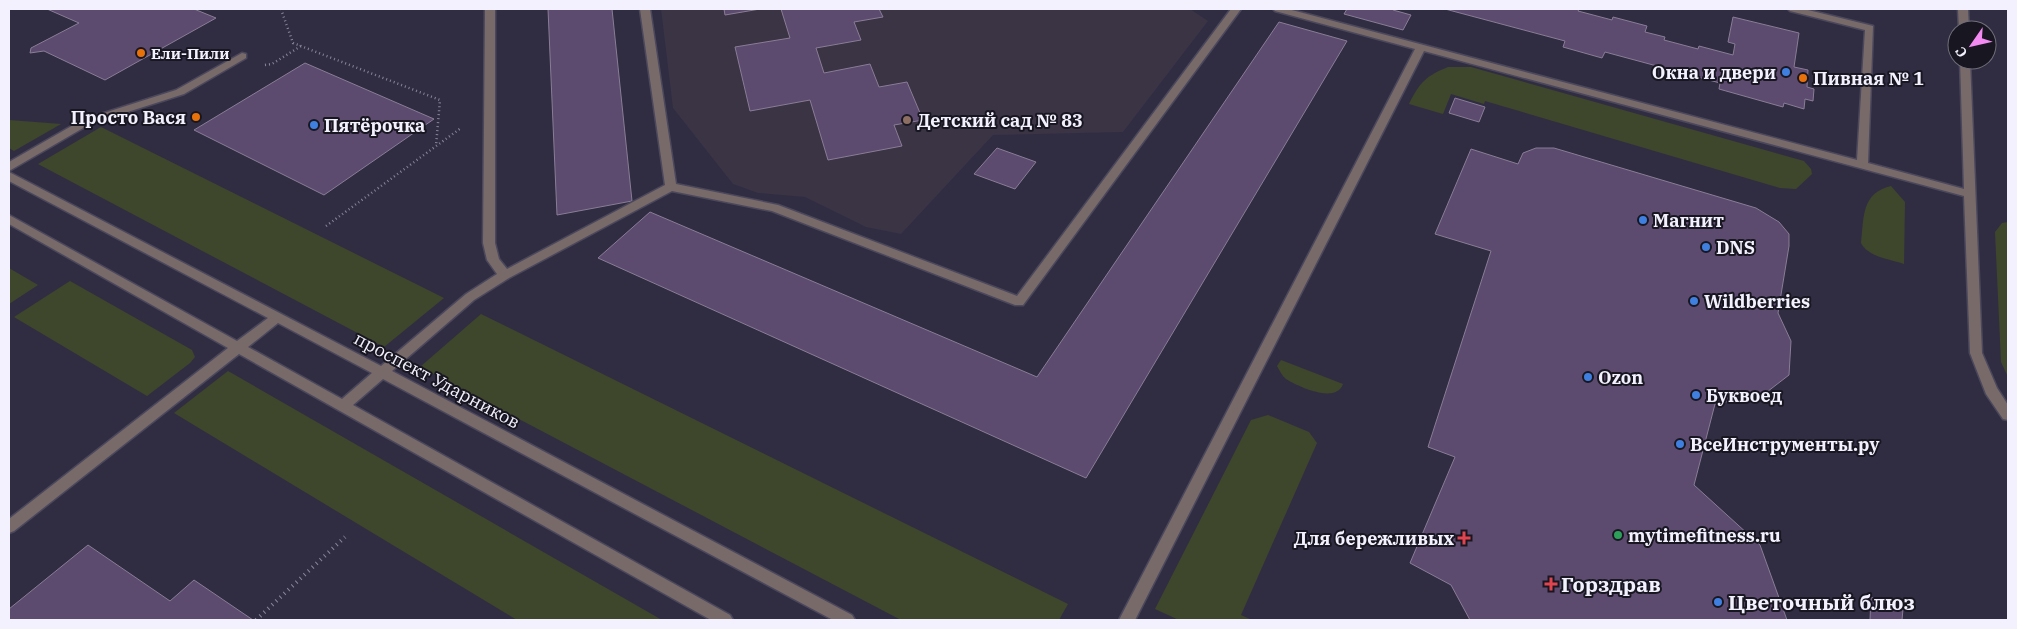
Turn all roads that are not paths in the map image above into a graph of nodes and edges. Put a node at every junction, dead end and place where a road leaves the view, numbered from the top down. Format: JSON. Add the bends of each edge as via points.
{"nodes":[{"id":1,"x":490,"y":9,"type":"edge"},
{"id":2,"x":645,"y":9,"type":"edge"},
{"id":3,"x":1236,"y":9,"type":"edge"},
{"id":4,"x":1279,"y":9,"type":"edge"},
{"id":5,"x":1793,"y":9,"type":"edge"},
{"id":6,"x":1421,"y":47,"type":"junction"},
{"id":7,"x":242,"y":56,"type":"dead end"},
{"id":8,"x":1965,"y":70,"type":"edge"},
{"id":9,"x":1862,"y":165,"type":"junction"},
{"id":10,"x":9,"y":166,"type":"edge"},
{"id":11,"x":9,"y":176,"type":"edge"},
{"id":12,"x":671,"y":187,"type":"junction"},
{"id":13,"x":1970,"y":194,"type":"junction"},
{"id":14,"x":9,"y":219,"type":"edge"},
{"id":15,"x":505,"y":275,"type":"junction"},
{"id":16,"x":278,"y":317,"type":"junction"},
{"id":17,"x":238,"y":347,"type":"junction"},
{"id":18,"x":382,"y":372,"type":"junction"},
{"id":19,"x":344,"y":406,"type":"junction"},
{"id":20,"x":2008,"y":415,"type":"edge"},
{"id":21,"x":9,"y":527,"type":"edge"},
{"id":22,"x":725,"y":620,"type":"edge"},
{"id":23,"x":847,"y":620,"type":"edge"},
{"id":24,"x":1127,"y":620,"type":"edge"}],
"edges":[{"from":1,"to":15,"type":"street","via":[[489,242],[493,260]]},
{"from":2,"to":12,"type":"street"},
{"from":3,"to":12,"type":"street","via":[[1019,302],[774,208]]},
{"from":4,"to":6,"type":"street"},
{"from":5,"to":9,"type":"street","via":[[1870,28]]},
{"from":6,"to":9,"type":"street"},
{"from":6,"to":24,"type":"street"},
{"from":7,"to":10,"type":"street","via":[[180,92],[86,122]]},
{"from":8,"to":13,"type":"street"},
{"from":9,"to":13,"type":"street"},
{"from":11,"to":16,"type":"street","name":"проспект Ударников"},
{"from":12,"to":15,"type":"street"},
{"from":13,"to":20,"type":"street","via":[[1976,354],[1991,390]]},
{"from":14,"to":17,"type":"street"},
{"from":15,"to":18,"type":"street","via":[[470,297]]},
{"from":16,"to":17,"type":"street"},
{"from":16,"to":18,"type":"street","name":"проспект Ударников"},
{"from":17,"to":19,"type":"street"},
{"from":17,"to":21,"type":"street"},
{"from":18,"to":19,"type":"street"},
{"from":18,"to":23,"type":"street","name":"проспект Ударников"},
{"from":19,"to":22,"type":"street"}]}
